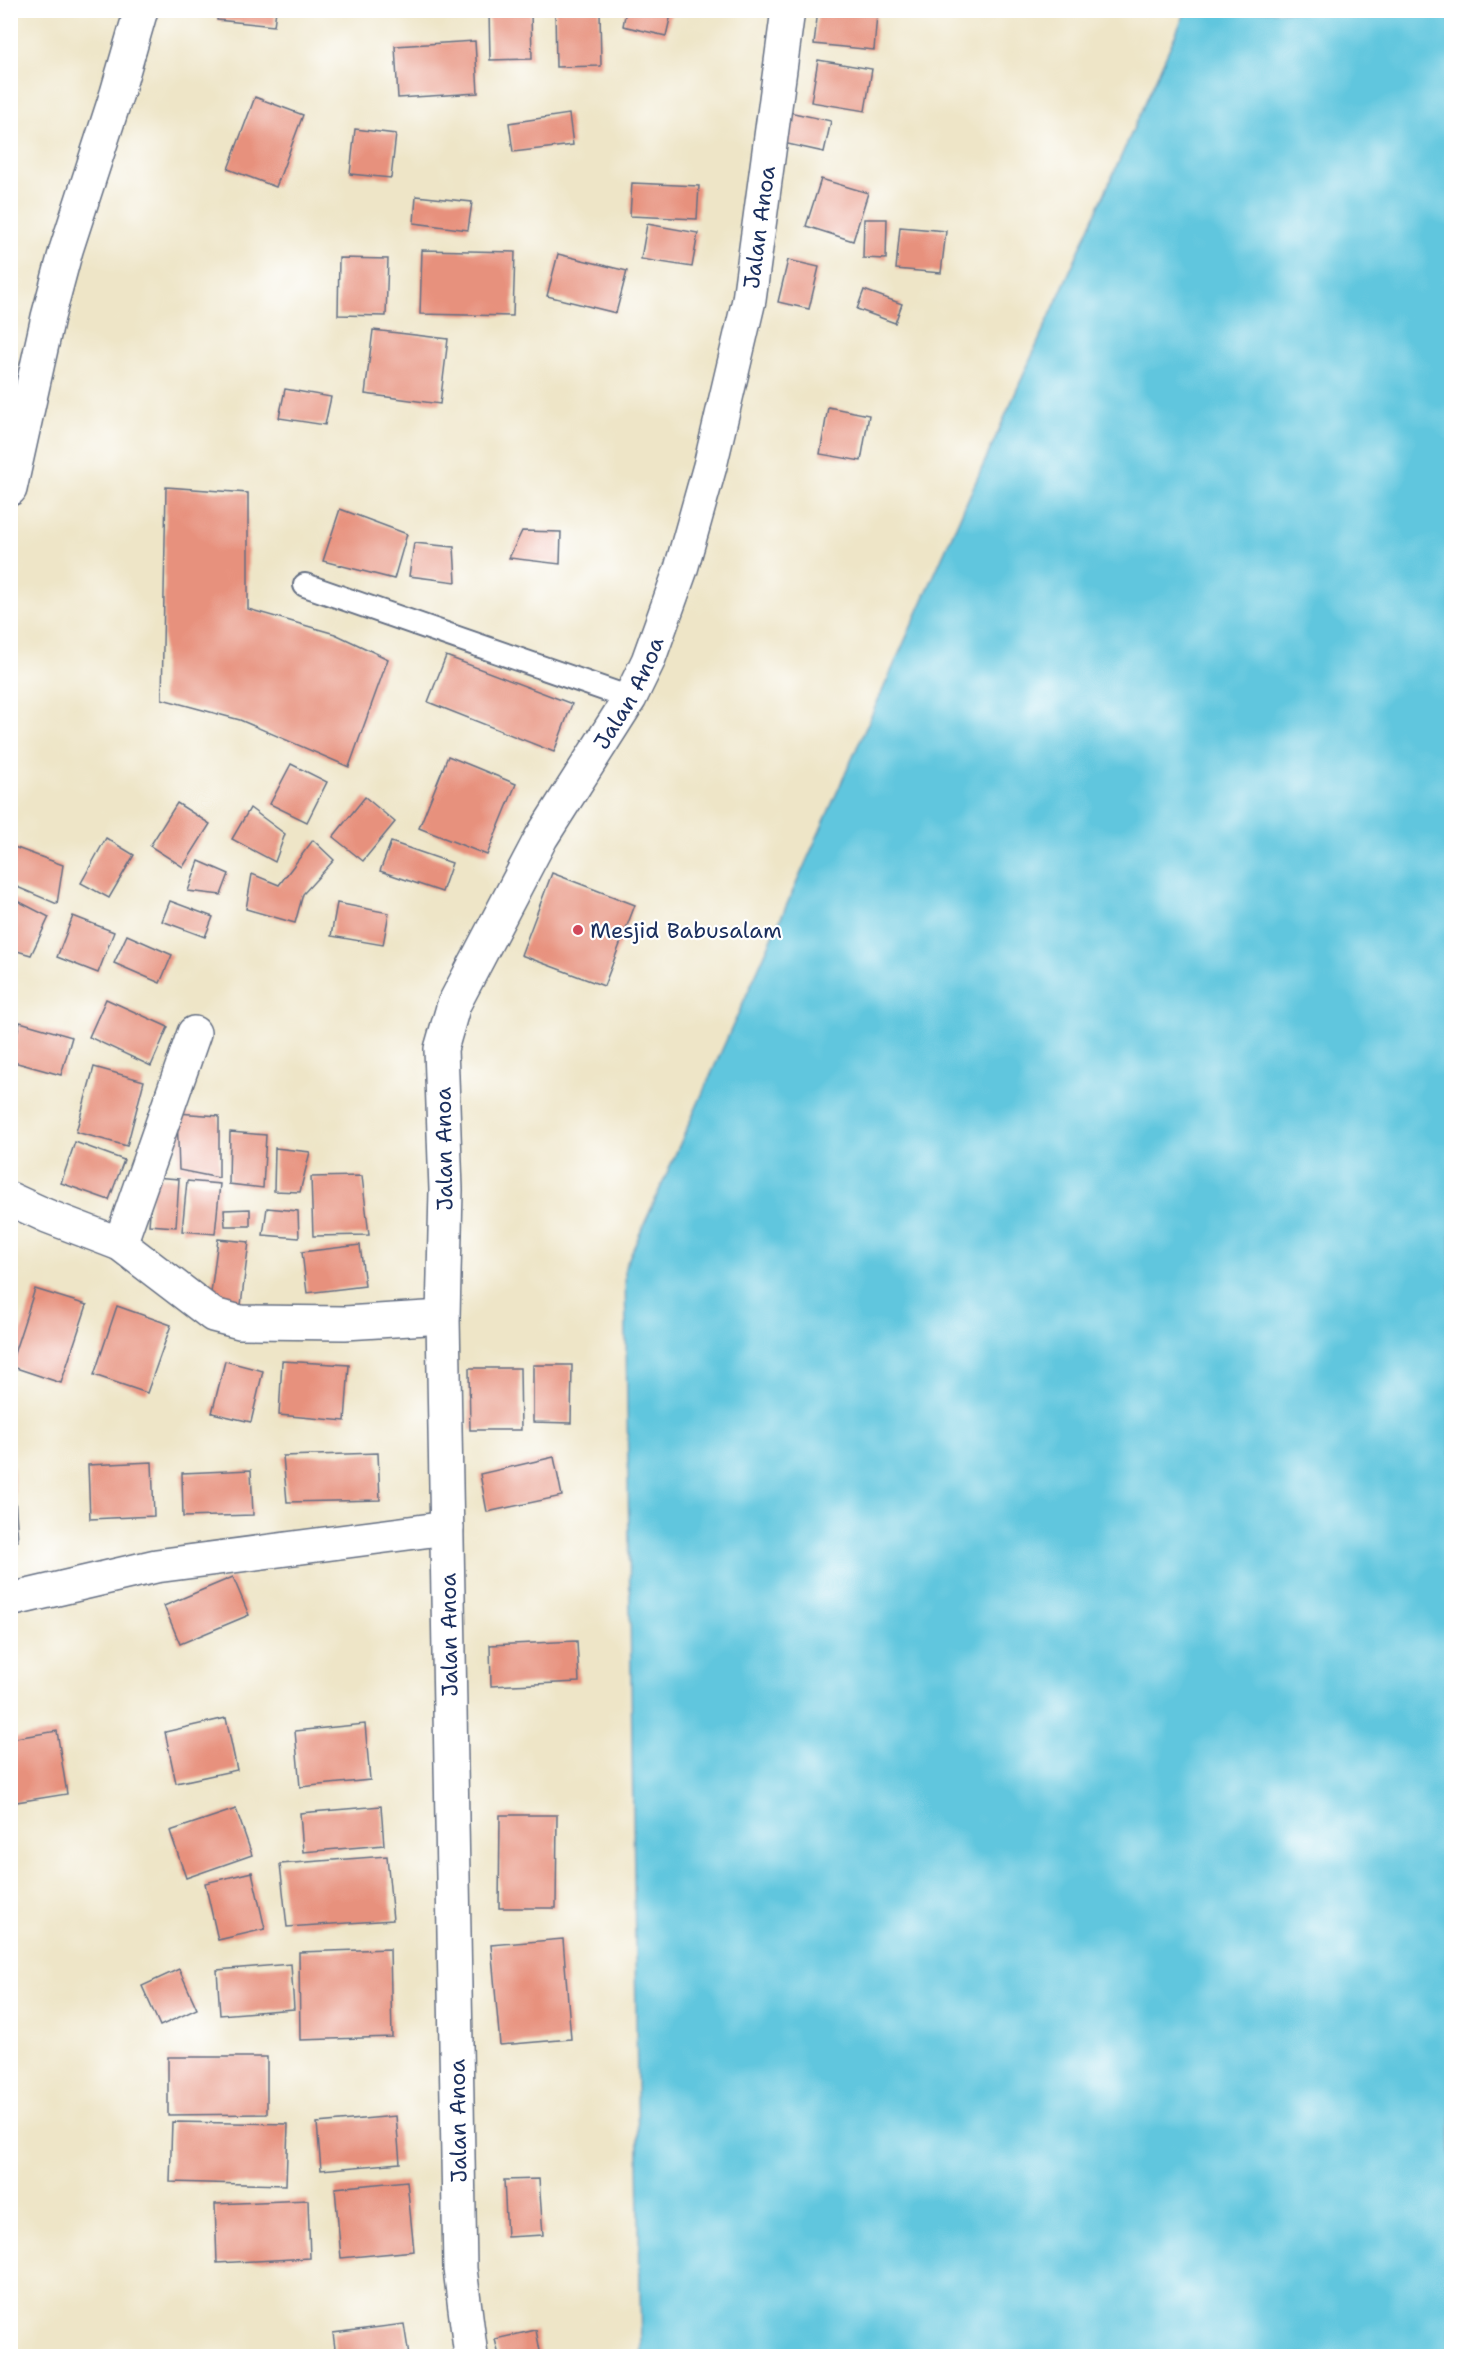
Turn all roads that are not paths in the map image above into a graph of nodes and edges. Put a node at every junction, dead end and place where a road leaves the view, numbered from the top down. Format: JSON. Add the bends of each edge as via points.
{"nodes":[{"id":1,"x":141,"y":10,"type":"edge"},
{"id":2,"x":788,"y":10,"type":"edge"},
{"id":3,"x":10,"y":489,"type":"edge"},
{"id":4,"x":305,"y":585,"type":"dead end"},
{"id":5,"x":630,"y":698,"type":"junction"},
{"id":6,"x":194,"y":1033,"type":"dead end"},
{"id":7,"x":10,"y":1199,"type":"edge"},
{"id":8,"x":120,"y":1244,"type":"junction"},
{"id":9,"x":443,"y":1317,"type":"junction"},
{"id":10,"x":447,"y":1528,"type":"junction"},
{"id":11,"x":10,"y":1600,"type":"edge"},
{"id":12,"x":471,"y":2356,"type":"edge"}],
"edges":[{"from":1,"to":3,"type":"main road","via":[[66,250]]},
{"from":2,"to":5,"type":"main road","name":"Jalan Anoa","via":[[749,300],[681,569]]},
{"from":4,"to":5,"type":"lane"},
{"from":5,"to":9,"type":"main road","name":"Jalan Anoa","via":[[541,838],[454,1004],[441,1049],[446,1190]]},
{"from":6,"to":8,"type":"main road"},
{"from":7,"to":8,"type":"main road"},
{"from":8,"to":9,"type":"main road","via":[[213,1315],[240,1322],[345,1323]]},
{"from":9,"to":10,"type":"main road","name":"Jalan Anoa"},
{"from":10,"to":11,"type":"main road","via":[[156,1566]]},
{"from":10,"to":12,"type":"main road","name":"Jalan Anoa","via":[[460,2269]]}]}
